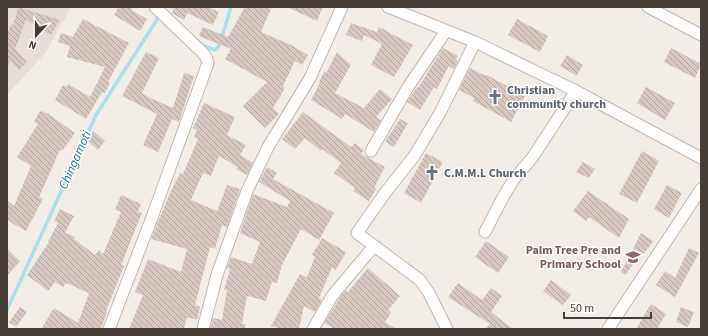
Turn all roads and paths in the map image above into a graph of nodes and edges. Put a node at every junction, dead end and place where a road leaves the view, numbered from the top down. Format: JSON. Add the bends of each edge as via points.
{"nodes":[{"id":1,"x":154,"y":7,"type":"edge"},
{"id":2,"x":342,"y":7,"type":"edge"},
{"id":3,"x":388,"y":7,"type":"edge"},
{"id":4,"x":648,"y":7,"type":"edge"},
{"id":5,"x":446,"y":31,"type":"junction"},
{"id":6,"x":701,"y":35,"type":"edge"},
{"id":7,"x":475,"y":42,"type":"junction"},
{"id":8,"x":576,"y":91,"type":"junction"},
{"id":9,"x":371,"y":150,"type":"dead end"},
{"id":10,"x":701,"y":158,"type":"edge"},
{"id":11,"x":701,"y":189,"type":"edge"},
{"id":12,"x":485,"y":232,"type":"dead end"},
{"id":13,"x":374,"y":246,"type":"junction"},
{"id":14,"x":109,"y":329,"type":"edge"},
{"id":15,"x":203,"y":329,"type":"edge"},
{"id":16,"x":313,"y":329,"type":"edge"},
{"id":17,"x":447,"y":329,"type":"edge"},
{"id":18,"x":608,"y":329,"type":"edge"}],
"edges":[{"from":1,"to":14,"type":"street","via":[[202,52],[208,63]]},
{"from":2,"to":15,"type":"street","via":[[310,78],[268,147],[246,191],[217,275]]},
{"from":3,"to":5,"type":"street"},
{"from":4,"to":6,"type":"street"},
{"from":5,"to":7,"type":"street"},
{"from":5,"to":9,"type":"street","via":[[408,87]]},
{"from":7,"to":8,"type":"street"},
{"from":7,"to":13,"type":"street","via":[[441,111],[415,154],[358,230],[358,236]]},
{"from":8,"to":10,"type":"street"},
{"from":8,"to":12,"type":"street","via":[[532,158],[506,192]]},
{"from":11,"to":18,"type":"street"},
{"from":13,"to":16,"type":"street","via":[[332,296]]},
{"from":13,"to":17,"type":"street","via":[[420,280]]}]}
